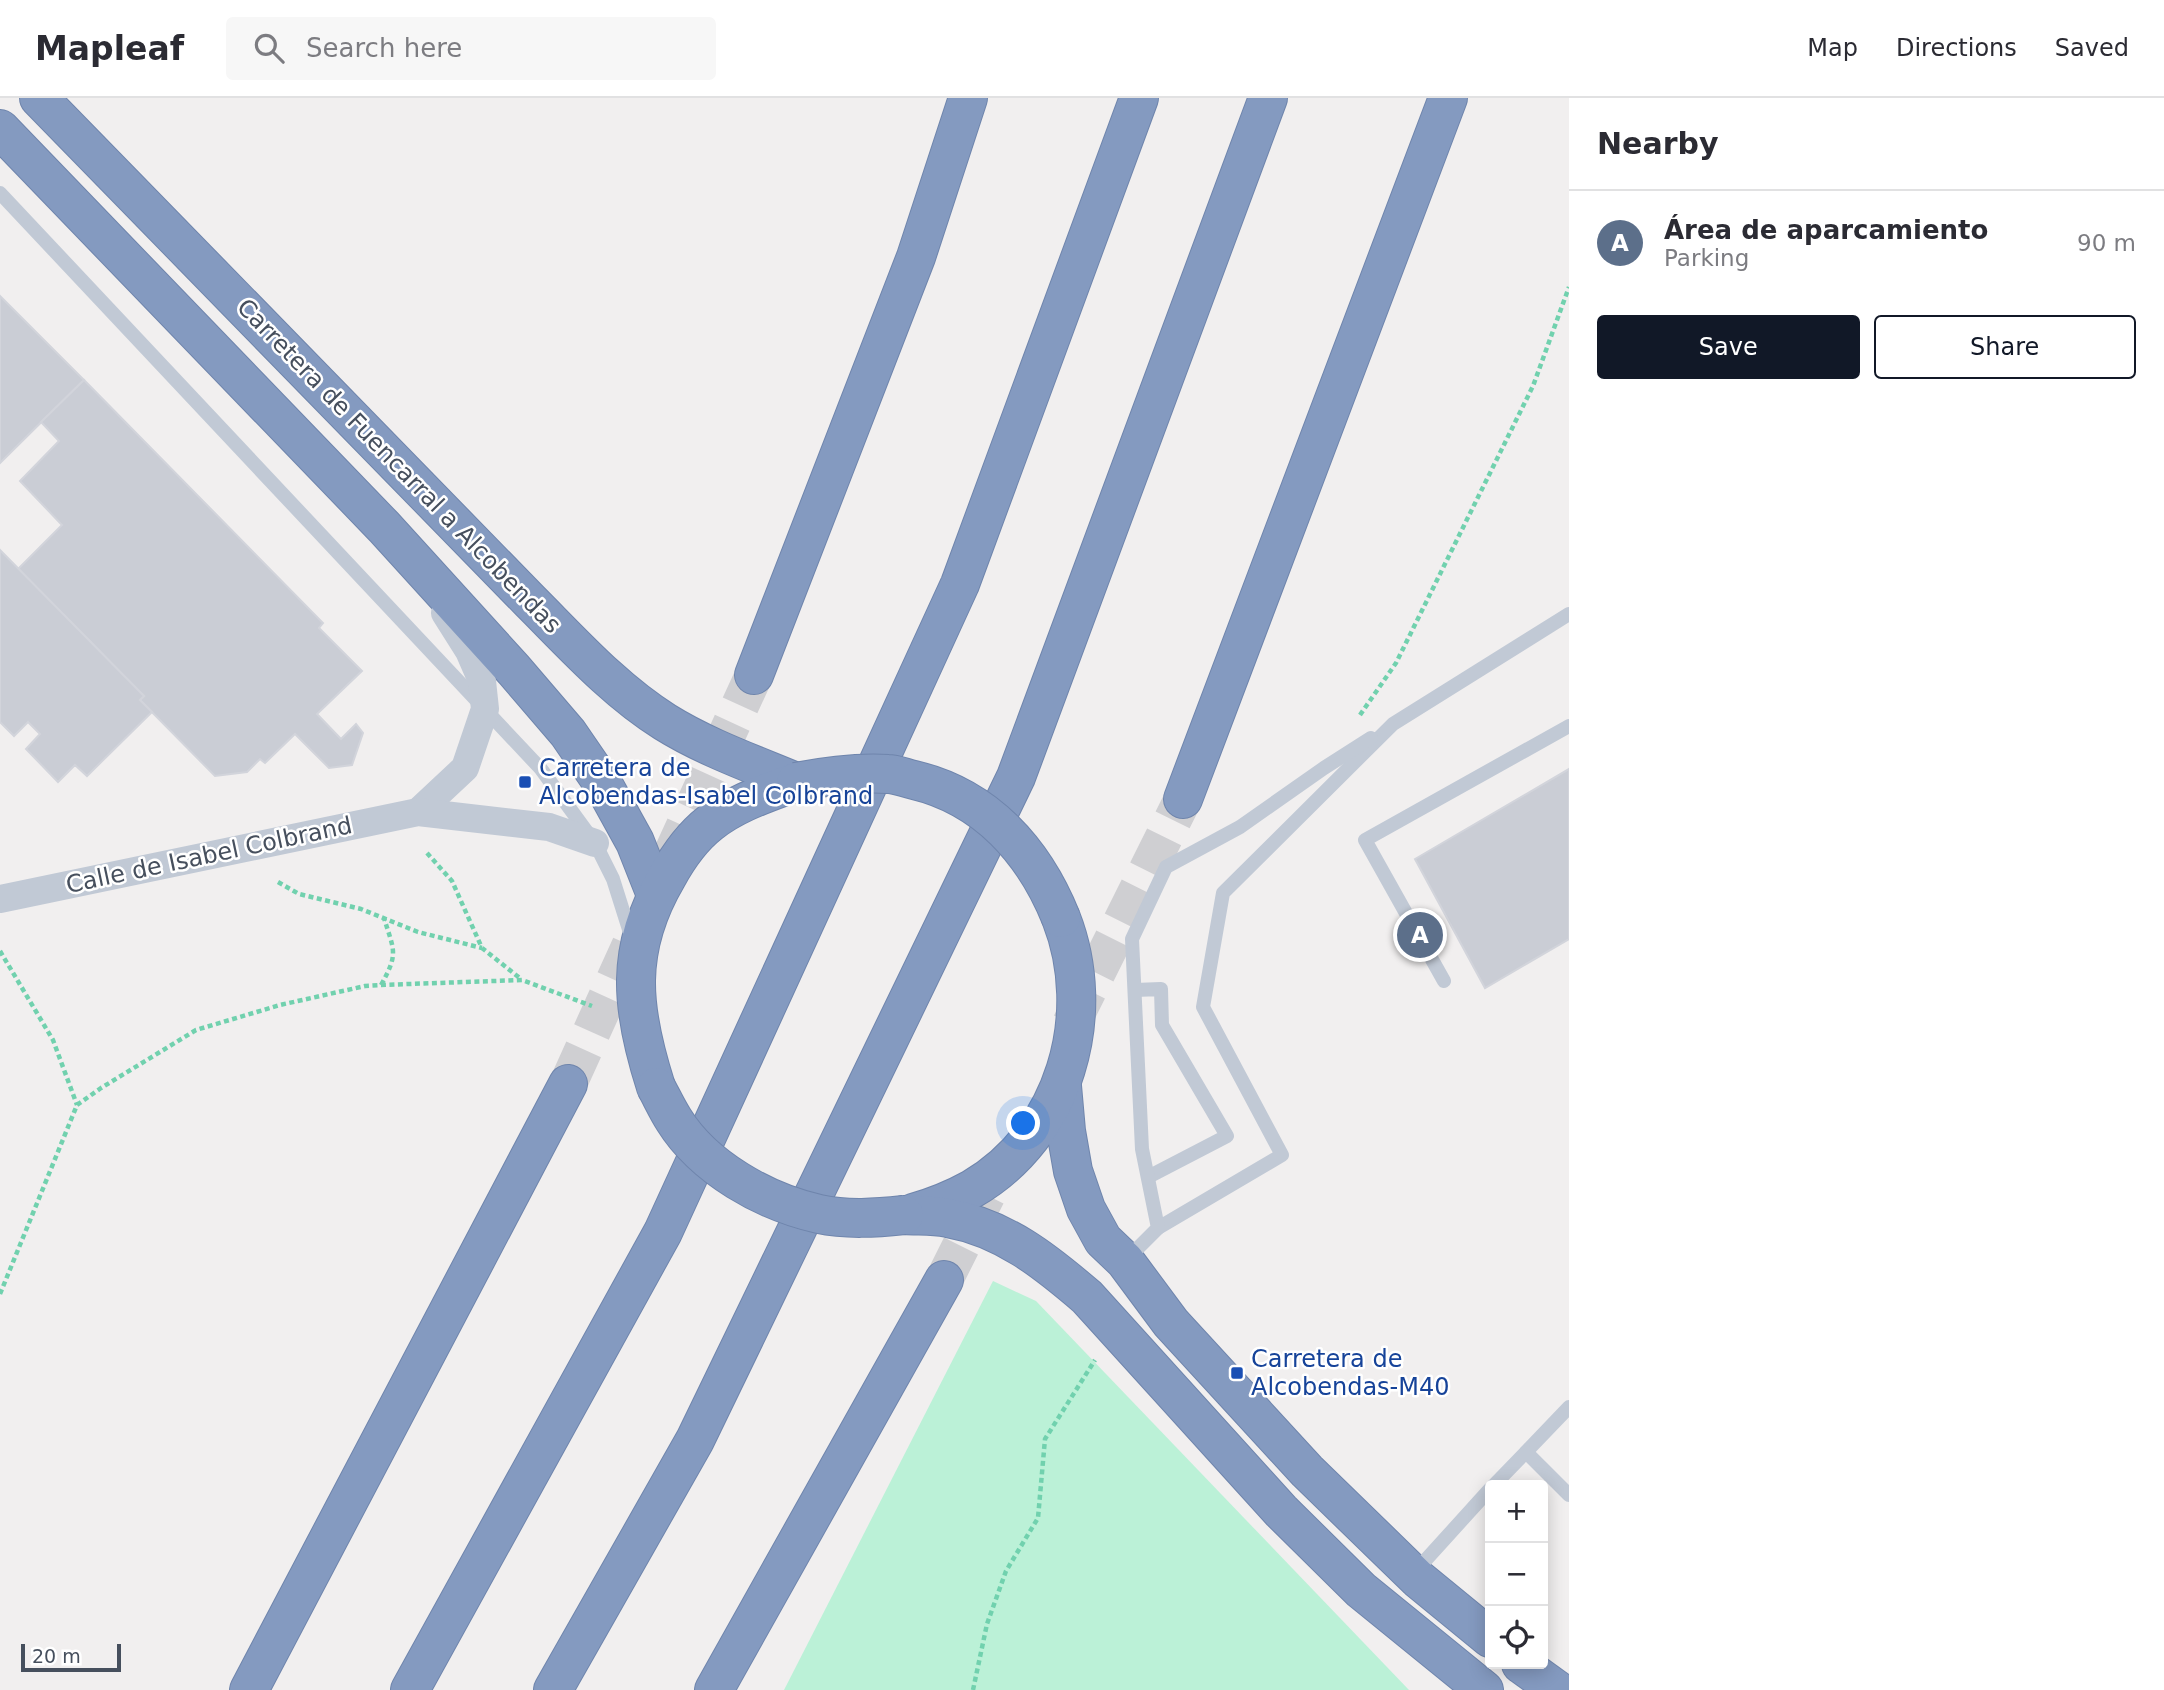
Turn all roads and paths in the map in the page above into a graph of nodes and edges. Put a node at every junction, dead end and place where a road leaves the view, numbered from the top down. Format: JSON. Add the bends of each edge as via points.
{"nodes":[{"id":1,"x":39,"y":98,"type":"edge"},
{"id":2,"x":968,"y":98,"type":"edge"},
{"id":3,"x":1139,"y":98,"type":"edge"},
{"id":4,"x":1268,"y":98,"type":"edge"},
{"id":5,"x":1448,"y":98,"type":"edge"},
{"id":6,"x":0,"y":129,"type":"edge"},
{"id":7,"x":0,"y":193,"type":"edge"},
{"id":8,"x":1569,"y":288,"type":"edge"},
{"id":9,"x":384,"y":527,"type":"junction"},
{"id":10,"x":1569,"y":614,"type":"edge"},
{"id":11,"x":754,"y":675,"type":"tunnel mouth"},
{"id":12,"x":485,"y":709,"type":"junction"},
{"id":13,"x":1393,"y":724,"type":"junction"},
{"id":14,"x":1569,"y":726,"type":"edge"},
{"id":15,"x":1324,"y":768,"type":"junction"},
{"id":16,"x":796,"y":782,"type":"junction"},
{"id":17,"x":1183,"y":799,"type":"tunnel mouth"},
{"id":18,"x":418,"y":812,"type":"junction"},
{"id":19,"x":595,"y":843,"type":"junction"},
{"id":20,"x":427,"y":853,"type":"dead end"},
{"id":21,"x":278,"y":882,"type":"dead end"},
{"id":22,"x":656,"y":895,"type":"junction"},
{"id":23,"x":0,"y":899,"type":"edge"},
{"id":24,"x":383,"y":917,"type":"junction"},
{"id":25,"x":482,"y":948,"type":"junction"},
{"id":26,"x":0,"y":951,"type":"edge"},
{"id":27,"x":637,"y":957,"type":"junction"},
{"id":28,"x":522,"y":979,"type":"junction"},
{"id":29,"x":1444,"y":981,"type":"dead end"},
{"id":30,"x":381,"y":985,"type":"junction"},
{"id":31,"x":1135,"y":990,"type":"junction"},
{"id":32,"x":592,"y":1006,"type":"dead end"},
{"id":33,"x":568,"y":1084,"type":"tunnel mouth"},
{"id":34,"x":1062,"y":1086,"type":"junction"},
{"id":35,"x":77,"y":1105,"type":"junction"},
{"id":36,"x":1148,"y":1177,"type":"junction"},
{"id":37,"x":904,"y":1216,"type":"junction"},
{"id":38,"x":1158,"y":1227,"type":"junction"},
{"id":39,"x":1125,"y":1261,"type":"junction"},
{"id":40,"x":944,"y":1280,"type":"tunnel mouth"},
{"id":41,"x":0,"y":1294,"type":"edge"},
{"id":42,"x":1097,"y":1356,"type":"dead end"},
{"id":43,"x":1569,"y":1407,"type":"edge"},
{"id":44,"x":1526,"y":1452,"type":"junction"},
{"id":45,"x":1499,"y":1480,"type":"edge"},
{"id":46,"x":1485,"y":1495,"type":"edge"},
{"id":47,"x":1569,"y":1495,"type":"edge"},
{"id":48,"x":1413,"y":1574,"type":"junction"},
{"id":49,"x":1361,"y":1590,"type":"junction"},
{"id":50,"x":1485,"y":1634,"type":"edge"},
{"id":51,"x":1528,"y":1669,"type":"edge"},
{"id":52,"x":249,"y":1690,"type":"edge"},
{"id":53,"x":410,"y":1690,"type":"edge"},
{"id":54,"x":553,"y":1690,"type":"edge"},
{"id":55,"x":714,"y":1690,"type":"edge"},
{"id":56,"x":973,"y":1690,"type":"edge"},
{"id":57,"x":1448,"y":1690,"type":"edge"},
{"id":58,"x":1484,"y":1690,"type":"edge"},
{"id":59,"x":1557,"y":1690,"type":"edge"}],
"edges":[{"from":1,"to":16,"type":"highway","name":"Carretera de Fuencarral a Alcobendas","via":[[604,673],[666,723]]},
{"from":2,"to":11,"type":"highway","via":[[916,257]]},
{"from":3,"to":53,"type":"highway","via":[[960,584],[739,1067],[663,1232]]},
{"from":4,"to":54,"type":"highway","via":[[1016,777],[695,1440]]},
{"from":5,"to":17,"type":"highway"},
{"from":6,"to":9,"type":"highway"},
{"from":7,"to":12,"type":"lane"},
{"from":8,"to":15,"type":"path","via":[[1533,386],[1396,663]]},
{"from":9,"to":12,"type":"street","via":[[469,651],[482,681]]},
{"from":9,"to":22,"type":"highway","via":[[568,733],[635,842]]},
{"from":10,"to":13,"type":"lane"},
{"from":12,"to":18,"type":"street","via":[[465,768]]},
{"from":12,"to":19,"type":"lane","via":[[541,769]]},
{"from":13,"to":15,"type":"lane"},
{"from":13,"to":38,"type":"lane","via":[[1223,893],[1203,1007],[1282,1155]]},
{"from":14,"to":29,"type":"lane","via":[[1365,840]]},
{"from":15,"to":31,"type":"lane","via":[[1240,827],[1166,867],[1132,939]]},
{"from":16,"to":22,"type":"highway","via":[[745,802],[710,823],[679,855]]},
{"from":16,"to":34,"type":"highway","bridge":true,"via":[[839,774],[890,774],[935,785],[980,807],[1018,844],[1050,890],[1069,938],[1077,992],[1074,1038]]},
{"from":18,"to":19,"type":"street","name":"Calle de Isabel Colbrand","via":[[549,827]]},
{"from":18,"to":23,"type":"street","name":"Calle de Isabel Colbrand"},
{"from":19,"to":27,"type":"lane","via":[[613,879]]},
{"from":20,"to":25,"type":"path","via":[[452,881]]},
{"from":21,"to":24,"type":"path","via":[[299,894]]},
{"from":22,"to":27,"type":"highway"},
{"from":24,"to":25,"type":"path","via":[[418,932]]},
{"from":24,"to":30,"type":"path","via":[[394,952]]},
{"from":25,"to":28,"type":"path"},
{"from":26,"to":35,"type":"path","via":[[53,1040]]},
{"from":27,"to":37,"type":"highway","bridge":true,"via":[[642,1042],[656,1087],[674,1122],[698,1149],[725,1172],[769,1197],[820,1214]]},
{"from":28,"to":30,"type":"path"},
{"from":28,"to":32,"type":"path"},
{"from":30,"to":35,"type":"path","via":[[280,1005],[196,1030]]},
{"from":31,"to":36,"type":"lane","via":[[1142,1149]]},
{"from":31,"to":36,"type":"lane","via":[[1161,989],[1162,1025],[1227,1136]]},
{"from":33,"to":52,"type":"highway"},
{"from":34,"to":37,"type":"highway","via":[[1035,1133],[1002,1168],[937,1206]]},
{"from":34,"to":39,"type":"highway","via":[[1073,1171],[1086,1209],[1103,1240]]},
{"from":35,"to":41,"type":"path"},
{"from":36,"to":38,"type":"lane"},
{"from":37,"to":49,"type":"highway","via":[[946,1217],[986,1228],[1053,1268],[1087,1297],[1281,1511]]},
{"from":38,"to":39,"type":"lane"},
{"from":39,"to":48,"type":"highway","via":[[1171,1323],[1307,1471]]},
{"from":40,"to":55,"type":"highway"},
{"from":42,"to":56,"type":"path","via":[[1045,1439],[1038,1518],[1006,1571],[987,1624]]},
{"from":43,"to":44,"type":"lane"},
{"from":44,"to":45,"type":"lane"},
{"from":44,"to":47,"type":"lane"},
{"from":46,"to":48,"type":"lane"},
{"from":48,"to":50,"type":"highway"},
{"from":49,"to":57,"type":"highway"},
{"from":49,"to":58,"type":"highway"},
{"from":51,"to":59,"type":"highway"}]}
